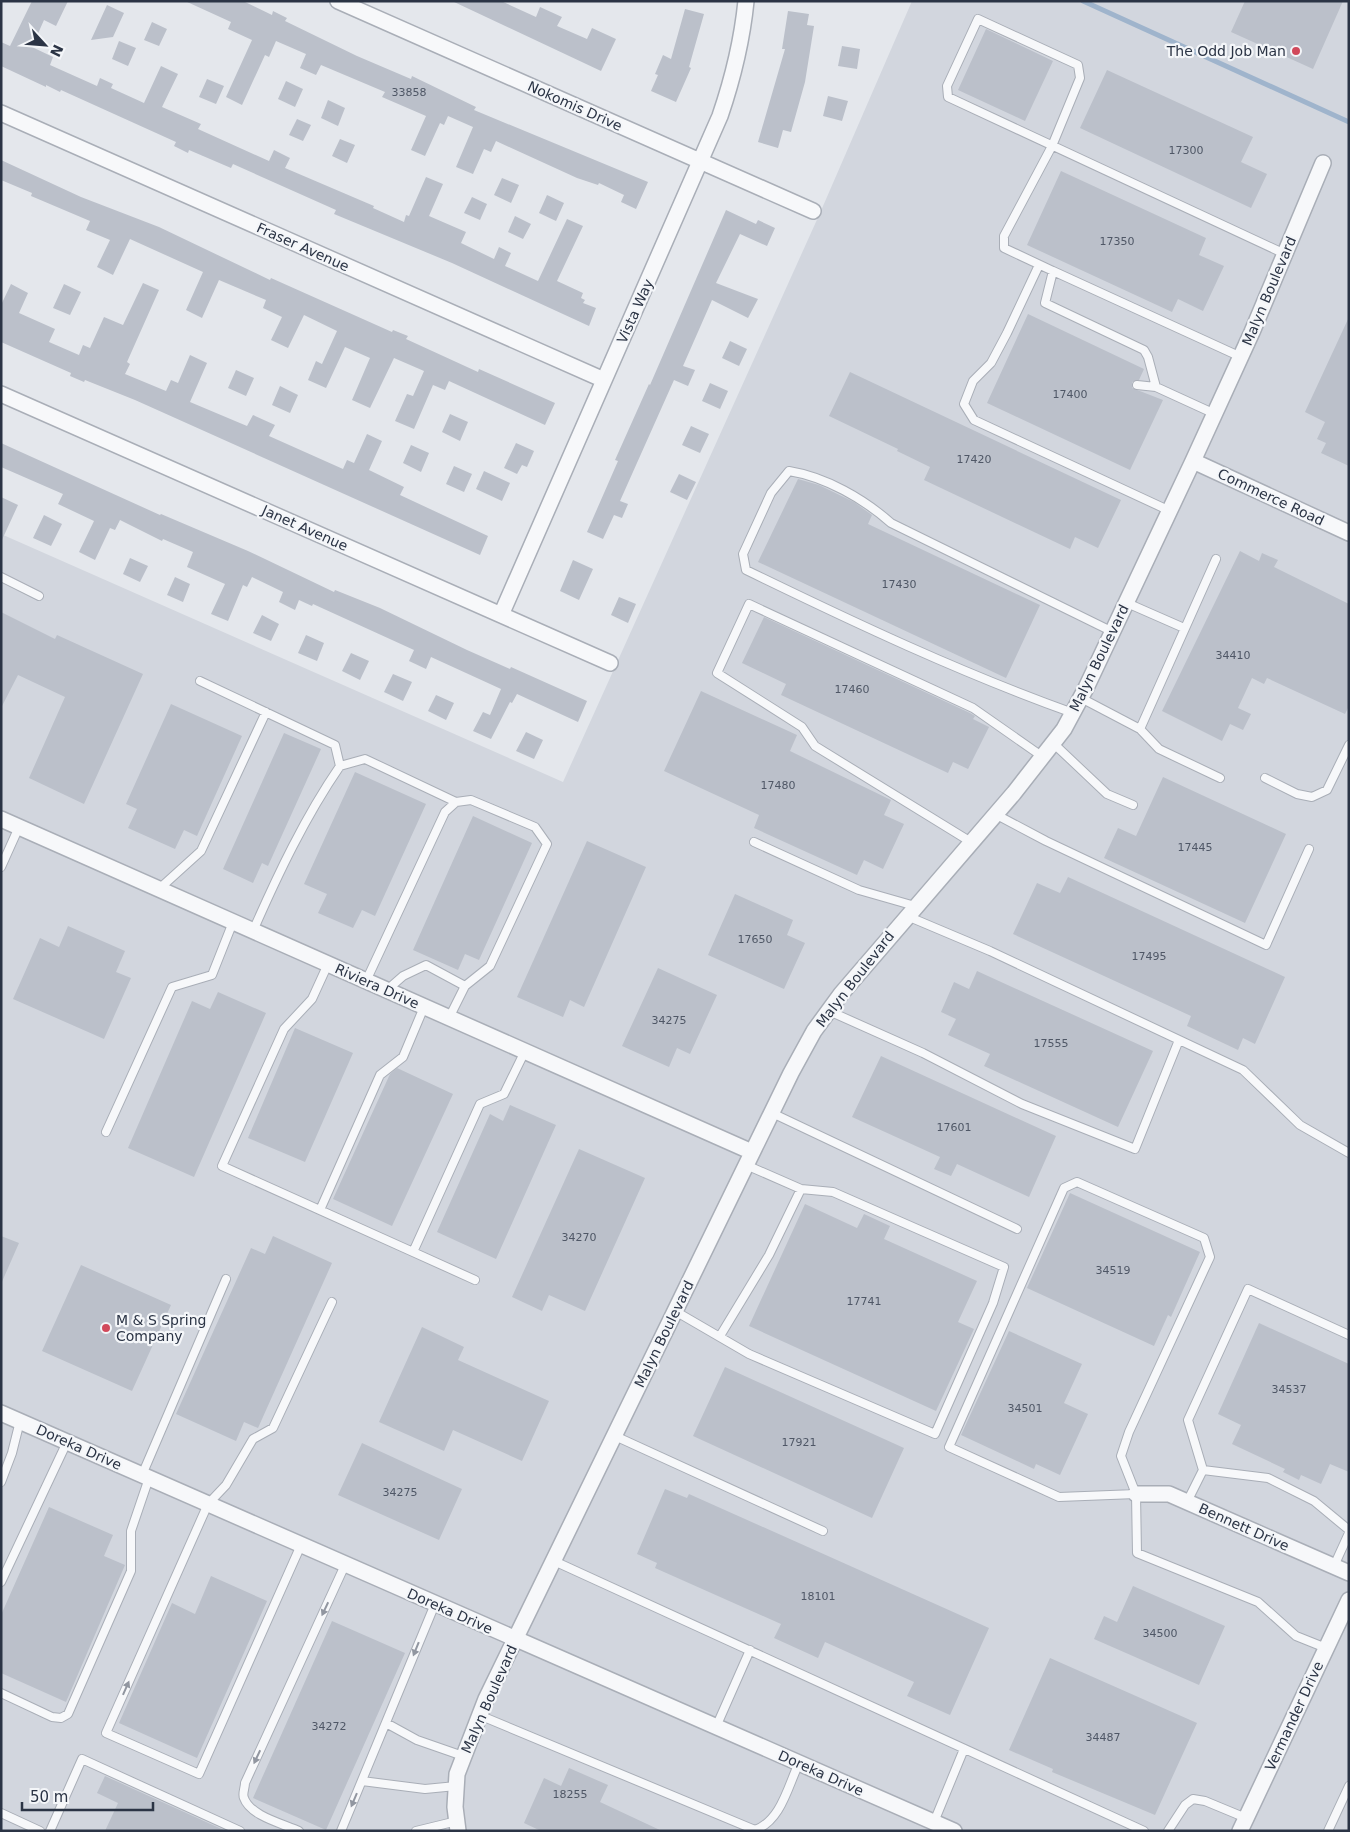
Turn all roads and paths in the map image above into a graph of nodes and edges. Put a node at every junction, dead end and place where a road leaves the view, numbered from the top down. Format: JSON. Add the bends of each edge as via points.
{"nodes":[{"id":1,"x":338,"y":1,"type":"edge"},
{"id":2,"x":746,"y":1,"type":"edge"},
{"id":3,"x":1,"y":113,"type":"edge"},
{"id":4,"x":1052,"y":146,"type":"junction"},
{"id":5,"x":701,"y":162,"type":"junction"},
{"id":6,"x":1324,"y":163,"type":"dead end"},
{"id":7,"x":813,"y":211,"type":"dead end"},
{"id":8,"x":1285,"y":254,"type":"junction"},
{"id":9,"x":1039,"y":265,"type":"junction"},
{"id":10,"x":1053,"y":271,"type":"junction"},
{"id":11,"x":1007,"y":333,"type":"junction"},
{"id":12,"x":1016,"y":337,"type":"dead end"},
{"id":13,"x":1241,"y":357,"type":"junction"},
{"id":14,"x":604,"y":380,"type":"junction"},
{"id":15,"x":1137,"y":385,"type":"dead end"},
{"id":16,"x":1156,"y":387,"type":"junction"},
{"id":17,"x":1,"y":394,"type":"edge"},
{"id":18,"x":1215,"y":414,"type":"junction"},
{"id":19,"x":1193,"y":462,"type":"junction"},
{"id":20,"x":1170,"y":510,"type":"junction"},
{"id":21,"x":1349,"y":533,"type":"edge"},
{"id":22,"x":1216,"y":559,"type":"dead end"},
{"id":23,"x":1,"y":578,"type":"edge"},
{"id":24,"x":39,"y":596,"type":"dead end"},
{"id":25,"x":1127,"y":603,"type":"junction"},
{"id":26,"x":501,"y":615,"type":"junction"},
{"id":27,"x":1184,"y":628,"type":"junction"},
{"id":28,"x":1112,"y":632,"type":"junction"},
{"id":29,"x":610,"y":663,"type":"dead end"},
{"id":30,"x":200,"y":681,"type":"dead end"},
{"id":31,"x":1081,"y":698,"type":"junction"},
{"id":32,"x":266,"y":712,"type":"junction"},
{"id":33,"x":1072,"y":713,"type":"junction"},
{"id":34,"x":1140,"y":729,"type":"junction"},
{"id":35,"x":1053,"y":743,"type":"junction"},
{"id":36,"x":1349,"y":745,"type":"edge"},
{"id":37,"x":1043,"y":757,"type":"junction"},
{"id":38,"x":340,"y":766,"type":"junction"},
{"id":39,"x":1220,"y":778,"type":"dead end"},
{"id":40,"x":1265,"y":778,"type":"dead end"},
{"id":41,"x":456,"y":802,"type":"junction"},
{"id":42,"x":1133,"y":805,"type":"dead end"},
{"id":43,"x":996,"y":814,"type":"junction"},
{"id":44,"x":1,"y":819,"type":"edge"},
{"id":45,"x":19,"y":827,"type":"junction"},
{"id":46,"x":754,"y":842,"type":"dead end"},
{"id":47,"x":971,"y":842,"type":"junction"},
{"id":48,"x":1309,"y":849,"type":"dead end"},
{"id":49,"x":1,"y":868,"type":"edge"},
{"id":50,"x":160,"y":890,"type":"junction"},
{"id":51,"x":911,"y":911,"type":"junction"},
{"id":52,"x":233,"y":922,"type":"junction"},
{"id":53,"x":253,"y":931,"type":"junction"},
{"id":54,"x":328,"y":964,"type":"junction"},
{"id":55,"x":366,"y":981,"type":"junction"},
{"id":56,"x":465,"y":986,"type":"junction"},
{"id":57,"x":387,"y":990,"type":"junction"},
{"id":58,"x":424,"y":1007,"type":"junction"},
{"id":59,"x":829,"y":1011,"type":"junction"},
{"id":60,"x":449,"y":1018,"type":"junction"},
{"id":61,"x":1180,"y":1040,"type":"junction"},
{"id":62,"x":525,"y":1051,"type":"junction"},
{"id":63,"x":772,"y":1113,"type":"junction"},
{"id":64,"x":106,"y":1132,"type":"dead end"},
{"id":65,"x":1349,"y":1153,"type":"edge"},
{"id":66,"x":749,"y":1159,"type":"junction"},
{"id":67,"x":801,"y":1189,"type":"junction"},
{"id":68,"x":320,"y":1210,"type":"junction"},
{"id":69,"x":1017,"y":1229,"type":"dead end"},
{"id":70,"x":413,"y":1252,"type":"junction"},
{"id":71,"x":226,"y":1279,"type":"dead end"},
{"id":72,"x":475,"y":1280,"type":"dead end"},
{"id":73,"x":332,"y":1302,"type":"dead end"},
{"id":74,"x":675,"y":1311,"type":"junction"},
{"id":75,"x":1349,"y":1335,"type":"edge"},
{"id":76,"x":720,"y":1336,"type":"junction"},
{"id":77,"x":1,"y":1413,"type":"edge"},
{"id":78,"x":20,"y":1421,"type":"junction"},
{"id":79,"x":614,"y":1436,"type":"junction"},
{"id":80,"x":67,"y":1442,"type":"junction"},
{"id":81,"x":1203,"y":1470,"type":"junction"},
{"id":82,"x":146,"y":1476,"type":"junction"},
{"id":83,"x":1,"y":1482,"type":"edge"},
{"id":84,"x":1136,"y":1494,"type":"junction"},
{"id":85,"x":1187,"y":1502,"type":"junction"},
{"id":86,"x":208,"y":1504,"type":"junction"},
{"id":87,"x":824,"y":1531,"type":"dead end"},
{"id":88,"x":1349,"y":1532,"type":"edge"},
{"id":89,"x":301,"y":1545,"type":"junction"},
{"id":90,"x":554,"y":1561,"type":"junction"},
{"id":91,"x":345,"y":1565,"type":"junction"},
{"id":92,"x":1334,"y":1566,"type":"junction"},
{"id":93,"x":1349,"y":1573,"type":"edge"},
{"id":94,"x":1,"y":1582,"type":"edge"},
{"id":95,"x":1349,"y":1600,"type":"edge"},
{"id":96,"x":435,"y":1604,"type":"junction"},
{"id":97,"x":516,"y":1640,"type":"junction"},
{"id":98,"x":1326,"y":1648,"type":"junction"},
{"id":99,"x":750,"y":1650,"type":"junction"},
{"id":100,"x":1,"y":1692,"type":"edge"},
{"id":101,"x":479,"y":1715,"type":"junction"},
{"id":102,"x":386,"y":1723,"type":"junction"},
{"id":103,"x":716,"y":1727,"type":"junction"},
{"id":104,"x":964,"y":1748,"type":"junction"},
{"id":105,"x":463,"y":1756,"type":"junction"},
{"id":106,"x":799,"y":1763,"type":"junction"},
{"id":107,"x":362,"y":1780,"type":"junction"},
{"id":108,"x":456,"y":1786,"type":"junction"},
{"id":109,"x":1349,"y":1786,"type":"edge"},
{"id":110,"x":1,"y":1813,"type":"edge"},
{"id":111,"x":934,"y":1822,"type":"junction"},
{"id":112,"x":1243,"y":1825,"type":"edge"},
{"id":113,"x":457,"y":1826,"type":"edge"},
{"id":114,"x":40,"y":1831,"type":"edge"},
{"id":115,"x":50,"y":1831,"type":"edge"},
{"id":116,"x":240,"y":1831,"type":"edge"},
{"id":117,"x":299,"y":1831,"type":"edge"},
{"id":118,"x":341,"y":1831,"type":"edge"},
{"id":119,"x":416,"y":1831,"type":"edge"},
{"id":120,"x":954,"y":1831,"type":"edge"},
{"id":121,"x":1144,"y":1831,"type":"edge"},
{"id":122,"x":1168,"y":1831,"type":"edge"},
{"id":123,"x":1328,"y":1831,"type":"edge"}],
"edges":[{"from":1,"to":5,"type":"street","name":"Nokomis Drive"},
{"from":2,"to":5,"type":"street","name":"Vista Way","via":[[734,74]]},
{"from":3,"to":14,"type":"street","name":"Fraser Avenue"},
{"from":4,"to":4,"type":"lane","via":[[1080,78],[1078,65],[978,19],[947,86],[948,97]]},
{"from":4,"to":8,"type":"lane"},
{"from":4,"to":9,"type":"lane","via":[[1004,236],[1004,248]]},
{"from":5,"to":7,"type":"street","name":"Nokomis Drive"},
{"from":5,"to":14,"type":"street","name":"Vista Way"},
{"from":6,"to":8,"type":"street","name":"Malyn Boulevard"},
{"from":8,"to":13,"type":"street","name":"Malyn Boulevard"},
{"from":9,"to":10,"type":"lane"},
{"from":9,"to":11,"type":"lane"},
{"from":10,"to":13,"type":"lane"},
{"from":10,"to":16,"type":"lane","via":[[1045,303],[1144,350]]},
{"from":11,"to":12,"type":"lane"},
{"from":11,"to":20,"type":"lane","via":[[991,363],[973,381],[964,404],[974,420]]},
{"from":13,"to":18,"type":"street","name":"Malyn Boulevard"},
{"from":14,"to":26,"type":"street","name":"Vista Way"},
{"from":15,"to":16,"type":"lane"},
{"from":16,"to":18,"type":"lane"},
{"from":17,"to":26,"type":"street","name":"Janet Avenue"},
{"from":18,"to":19,"type":"street","name":"Malyn Boulevard"},
{"from":19,"to":20,"type":"street","name":"Malyn Boulevard"},
{"from":19,"to":21,"type":"street","name":"Commerce Road"},
{"from":20,"to":25,"type":"street","name":"Malyn Boulevard"},
{"from":22,"to":27,"type":"lane"},
{"from":23,"to":24,"type":"lane"},
{"from":25,"to":27,"type":"lane"},
{"from":25,"to":28,"type":"street","name":"Malyn Boulevard"},
{"from":26,"to":29,"type":"street","name":"Janet Avenue"},
{"from":27,"to":34,"type":"lane"},
{"from":28,"to":31,"type":"street","name":"Malyn Boulevard"},
{"from":28,"to":33,"type":"lane","via":[[891,523],[873,507],[809,474],[789,471],[771,493],[743,554],[746,570],[832,612],[1012,691]]},
{"from":30,"to":32,"type":"lane"},
{"from":31,"to":33,"type":"street","name":"Malyn Boulevard"},
{"from":31,"to":34,"type":"lane"},
{"from":32,"to":38,"type":"lane","via":[[335,745]]},
{"from":32,"to":50,"type":"lane","via":[[201,851]]},
{"from":33,"to":35,"type":"street","name":"Malyn Boulevard"},
{"from":34,"to":39,"type":"lane","via":[[1159,749]]},
{"from":35,"to":37,"type":"street","name":"Malyn Boulevard"},
{"from":35,"to":42,"type":"lane","via":[[1107,794]]},
{"from":36,"to":40,"type":"lane","via":[[1327,790],[1312,797],[1297,794]]},
{"from":37,"to":43,"type":"street","name":"Malyn Boulevard"},
{"from":37,"to":47,"type":"lane","via":[[974,708],[749,604],[717,673],[802,727],[815,746]]},
{"from":38,"to":41,"type":"lane","via":[[365,759]]},
{"from":38,"to":53,"type":"lane","via":[[278,874]]},
{"from":41,"to":55,"type":"lane","via":[[445,812]]},
{"from":41,"to":56,"type":"lane","via":[[472,800],[536,827],[547,844],[490,966]]},
{"from":43,"to":47,"type":"street","name":"Malyn Boulevard"},
{"from":43,"to":48,"type":"lane","via":[[1266,945]]},
{"from":44,"to":45,"type":"street","name":"Riviera Drive"},
{"from":45,"to":49,"type":"lane"},
{"from":45,"to":50,"type":"street","name":"Riviera Drive"},
{"from":46,"to":51,"type":"lane"},
{"from":47,"to":51,"type":"street","name":"Malyn Boulevard"},
{"from":50,"to":52,"type":"street","name":"Riviera Drive"},
{"from":51,"to":59,"type":"street","name":"Malyn Boulevard"},
{"from":51,"to":61,"type":"lane"},
{"from":52,"to":53,"type":"street","name":"Riviera Drive"},
{"from":52,"to":64,"type":"lane","via":[[212,975],[172,987]]},
{"from":53,"to":54,"type":"street","name":"Riviera Drive"},
{"from":54,"to":55,"type":"street","name":"Riviera Drive"},
{"from":54,"to":68,"type":"lane","via":[[312,998],[284,1029],[222,1166]]},
{"from":55,"to":57,"type":"street","name":"Riviera Drive"},
{"from":56,"to":57,"type":"lane","via":[[426,965],[403,976]]},
{"from":56,"to":60,"type":"lane"},
{"from":57,"to":58,"type":"street","name":"Riviera Drive"},
{"from":58,"to":60,"type":"street","name":"Riviera Drive"},
{"from":58,"to":68,"type":"lane","via":[[403,1057],[380,1075]]},
{"from":59,"to":61,"type":"lane","via":[[923,1053],[1022,1104],[1135,1149]]},
{"from":59,"to":63,"type":"street","name":"Malyn Boulevard","via":[[814,1031]]},
{"from":60,"to":62,"type":"street","name":"Riviera Drive"},
{"from":61,"to":65,"type":"lane","via":[[1243,1070],[1300,1125]]},
{"from":62,"to":66,"type":"street","name":"Riviera Drive"},
{"from":62,"to":70,"type":"lane","via":[[504,1094],[480,1104]]},
{"from":63,"to":66,"type":"street","name":"Malyn Boulevard"},
{"from":63,"to":69,"type":"lane"},
{"from":66,"to":67,"type":"lane"},
{"from":66,"to":74,"type":"street","name":"Malyn Boulevard"},
{"from":67,"to":76,"type":"lane","via":[[769,1255]]},
{"from":67,"to":76,"type":"lane","via":[[833,1192],[1004,1267],[993,1304],[935,1434],[749,1354]]},
{"from":68,"to":70,"type":"lane"},
{"from":70,"to":72,"type":"lane"},
{"from":71,"to":82,"type":"lane"},
{"from":73,"to":86,"type":"lane","via":[[273,1428],[253,1439],[226,1485]]},
{"from":74,"to":76,"type":"lane"},
{"from":74,"to":79,"type":"street","name":"Malyn Boulevard"},
{"from":75,"to":81,"type":"lane","via":[[1248,1289],[1188,1420]]},
{"from":77,"to":78,"type":"street","name":"Doreka Drive"},
{"from":78,"to":80,"type":"street","name":"Doreka Drive"},
{"from":78,"to":83,"type":"lane"},
{"from":79,"to":87,"type":"lane"},
{"from":79,"to":90,"type":"street","name":"Malyn Boulevard"},
{"from":80,"to":82,"type":"street","name":"Doreka Drive"},
{"from":80,"to":94,"type":"lane"},
{"from":81,"to":85,"type":"lane"},
{"from":81,"to":88,"type":"lane","via":[[1268,1478],[1314,1501]]},
{"from":82,"to":86,"type":"street","name":"Doreka Drive"},
{"from":82,"to":100,"type":"lane","via":[[131,1531],[131,1570],[68,1714],[61,1718],[52,1717]]},
{"from":84,"to":84,"type":"lane","via":[[1121,1456],[1210,1257],[1204,1238],[1077,1182],[1064,1188],[949,1447],[1059,1497]]},
{"from":84,"to":85,"type":"street","name":"Bennett Drive","via":[[1169,1494]]},
{"from":84,"to":98,"type":"lane","via":[[1137,1553],[1258,1602],[1296,1636]]},
{"from":85,"to":92,"type":"street","name":"Bennett Drive"},
{"from":86,"to":89,"type":"street","name":"Doreka Drive"},
{"from":89,"to":86,"type":"lane","one_way":true,"via":[[199,1774],[106,1733]]},
{"from":88,"to":92,"type":"lane"},
{"from":89,"to":91,"type":"street","name":"Doreka Drive"},
{"from":90,"to":97,"type":"street","name":"Malyn Boulevard"},
{"from":90,"to":99,"type":"lane"},
{"from":91,"to":96,"type":"street","name":"Doreka Drive"},
{"from":91,"to":117,"type":"lane","one_way":true,"via":[[246,1783],[243,1796],[248,1806]]},
{"from":92,"to":93,"type":"street","name":"Bennett Drive"},
{"from":95,"to":98,"type":"street","name":"Vermander Drive"},
{"from":96,"to":97,"type":"street","name":"Doreka Drive"},
{"from":96,"to":102,"type":"lane","one_way":true},
{"from":97,"to":101,"type":"street","name":"Malyn Boulevard"},
{"from":97,"to":103,"type":"street","name":"Doreka Drive"},
{"from":98,"to":112,"type":"street","name":"Vermander Drive"},
{"from":99,"to":103,"type":"lane"},
{"from":99,"to":104,"type":"lane"},
{"from":101,"to":105,"type":"street","name":"Malyn Boulevard"},
{"from":101,"to":106,"type":"lane","via":[[755,1830],[775,1818]]},
{"from":102,"to":105,"type":"lane","via":[[417,1740]]},
{"from":102,"to":107,"type":"lane"},
{"from":103,"to":106,"type":"street","name":"Doreka Drive"},
{"from":104,"to":111,"type":"lane"},
{"from":104,"to":121,"type":"lane"},
{"from":105,"to":108,"type":"street","name":"Malyn Boulevard"},
{"from":106,"to":111,"type":"street","name":"Doreka Drive"},
{"from":107,"to":108,"type":"lane","via":[[425,1790]]},
{"from":107,"to":118,"type":"lane","one_way":true},
{"from":108,"to":113,"type":"street","name":"Malyn Boulevard"},
{"from":109,"to":123,"type":"lane"},
{"from":110,"to":114,"type":"lane"},
{"from":111,"to":120,"type":"street","name":"Doreka Drive"},
{"from":112,"to":122,"type":"lane","via":[[1205,1801],[1193,1799],[1185,1805]]},
{"from":113,"to":119,"type":"lane"},
{"from":115,"to":116,"type":"lane","via":[[82,1759]]}]}
